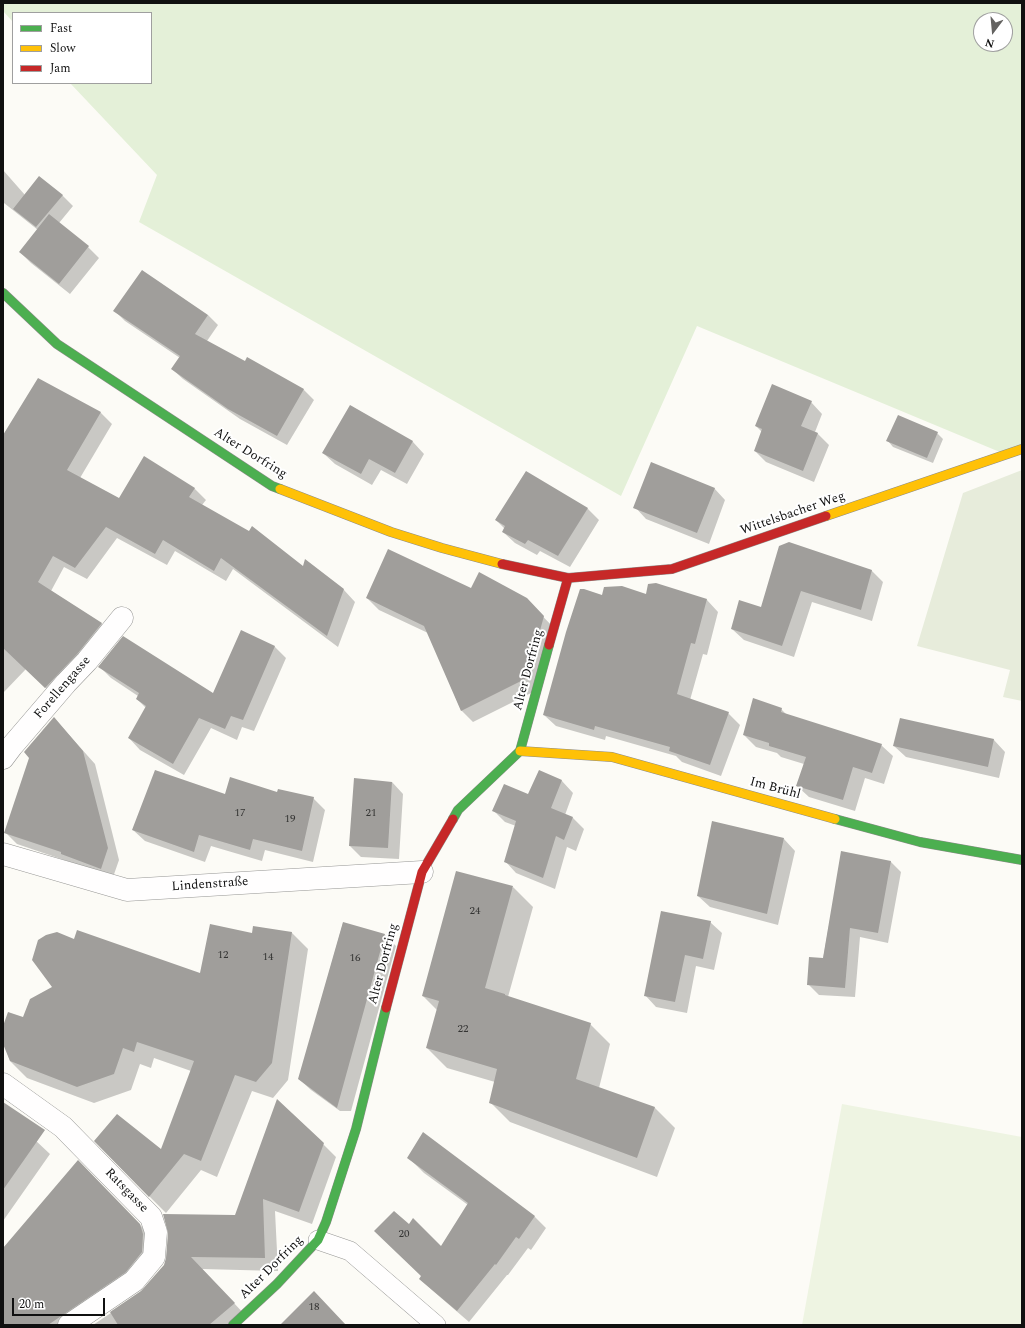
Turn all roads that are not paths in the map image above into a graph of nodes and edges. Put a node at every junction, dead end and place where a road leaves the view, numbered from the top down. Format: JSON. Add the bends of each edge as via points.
{"nodes":[{"id":1,"x":3,"y":293,"type":"edge"},
{"id":2,"x":1022,"y":449,"type":"edge"},
{"id":3,"x":568,"y":578,"type":"junction"},
{"id":4,"x":122,"y":618,"type":"dead end"},
{"id":5,"x":520,"y":751,"type":"junction"},
{"id":6,"x":3,"y":758,"type":"edge"},
{"id":7,"x":3,"y":854,"type":"edge"},
{"id":8,"x":1022,"y":860,"type":"edge"},
{"id":9,"x":422,"y":872,"type":"junction"},
{"id":10,"x":3,"y":1084,"type":"edge"},
{"id":11,"x":318,"y":1240,"type":"junction"},
{"id":12,"x":68,"y":1325,"type":"edge"},
{"id":13,"x":233,"y":1325,"type":"edge"},
{"id":14,"x":436,"y":1325,"type":"edge"}],
"edges":[{"from":1,"to":3,"type":"street","name":"Alter Dorfring","via":[[57,344],[272,486],[391,532],[442,548]]},
{"from":2,"to":3,"type":"street","name":"Wittelsbacher Weg","via":[[672,569]]},
{"from":3,"to":5,"type":"street","name":"Alter Dorfring"},
{"from":4,"to":6,"type":"street","name":"Forellengasse"},
{"from":5,"to":8,"type":"street","name":"Im Brühl","via":[[612,757],[920,842]]},
{"from":5,"to":9,"type":"street","name":"Alter Dorfring","via":[[450,810]]},
{"from":7,"to":9,"type":"street","name":"Lindenstraße","via":[[127,890]]},
{"from":9,"to":11,"type":"street","name":"Alter Dorfring","via":[[395,968],[356,1129]]},
{"from":10,"to":12,"type":"street","name":"Ratsgasse","via":[[63,1127],[151,1217],[156,1232],[154,1257],[134,1280]]},
{"from":11,"to":13,"type":"street","name":"Alter Dorfring","via":[[277,1284]]},
{"from":11,"to":14,"type":"lane","via":[[350,1251]]}]}
